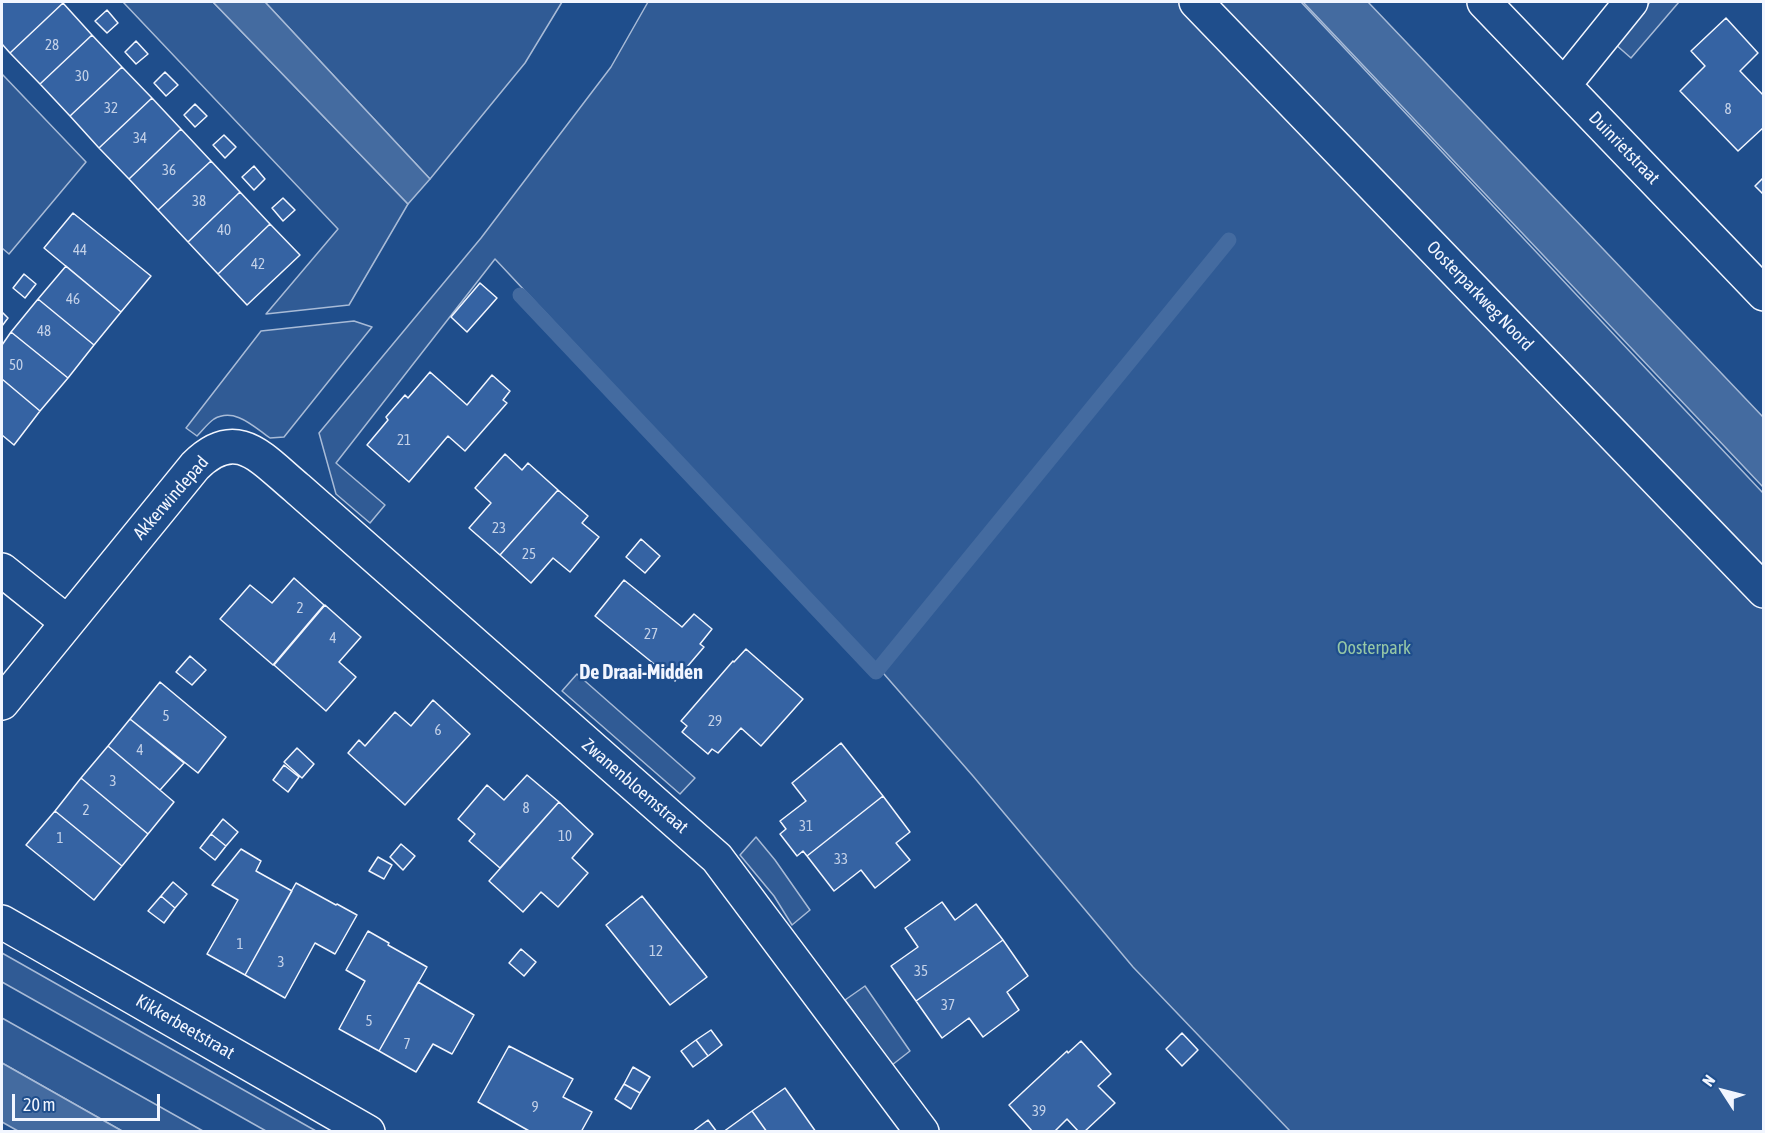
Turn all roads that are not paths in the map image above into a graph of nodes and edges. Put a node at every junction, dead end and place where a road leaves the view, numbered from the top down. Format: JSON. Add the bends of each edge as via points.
{"nodes":[{"id":1,"x":1196,"y":2,"type":"edge"},
{"id":2,"x":1484,"y":2,"type":"edge"},
{"id":3,"x":1631,"y":2,"type":"edge"},
{"id":4,"x":1564,"y":85,"type":"junction"},
{"id":5,"x":1764,"y":294,"type":"edge"},
{"id":6,"x":297,"y":488,"type":"joint"},
{"id":7,"x":2,"y":570,"type":"edge"},
{"id":8,"x":1764,"y":591,"type":"edge"},
{"id":9,"x":67,"y":622,"type":"junction"},
{"id":10,"x":2,"y":703,"type":"edge"},
{"id":11,"x":2,"y":922,"type":"edge"},
{"id":12,"x":368,"y":1131,"type":"edge"},
{"id":13,"x":922,"y":1131,"type":"edge"}],
"edges":[{"from":1,"to":8,"type":"street","name":"Oosterparkweg Noord"},
{"from":2,"to":4,"type":"street","name":"Duinrietstraat"},
{"from":3,"to":4,"type":"street"},
{"from":4,"to":5,"type":"street","name":"Duinrietstraat"},
{"from":6,"to":9,"type":"street","name":"Akkerwindepad","via":[[251,450],[236,446],[206,454]]},
{"from":6,"to":13,"type":"street","name":"Zwanenbloemstraat","via":[[717,858]]},
{"from":7,"to":9,"type":"street"},
{"from":9,"to":10,"type":"street","name":"Akkerwindepad"},
{"from":11,"to":12,"type":"street","name":"Kikkerbeetstraat"}]}
